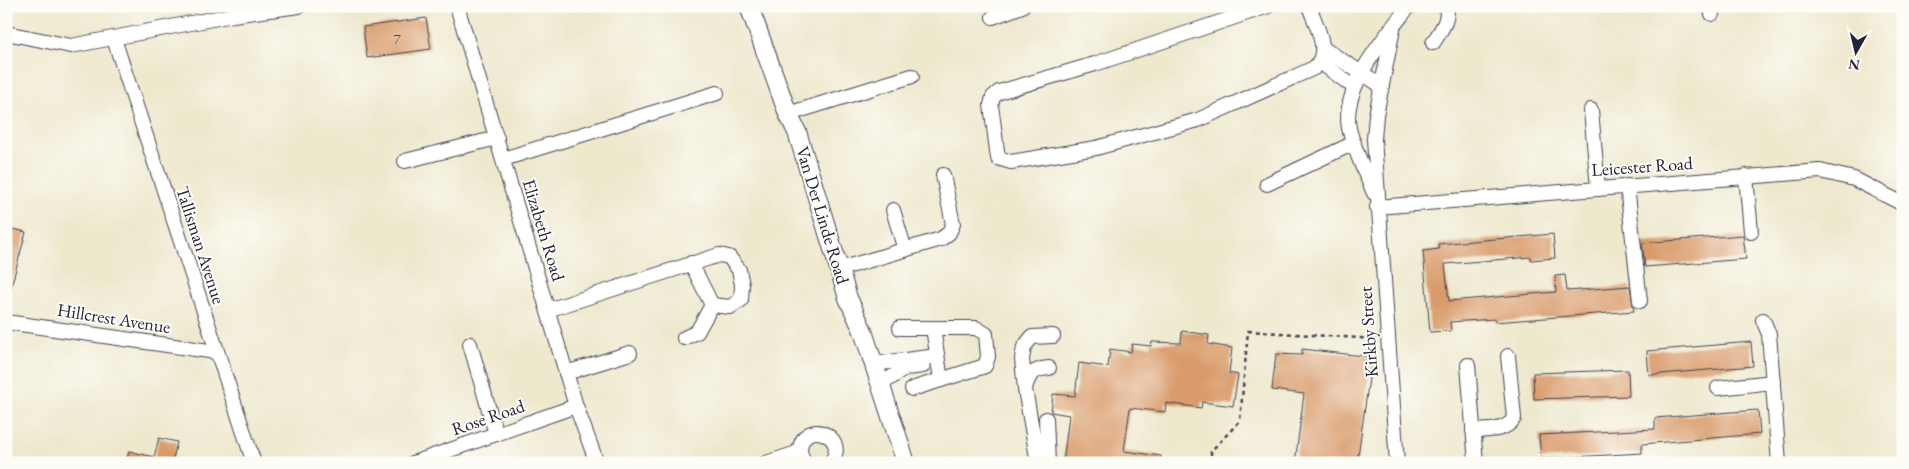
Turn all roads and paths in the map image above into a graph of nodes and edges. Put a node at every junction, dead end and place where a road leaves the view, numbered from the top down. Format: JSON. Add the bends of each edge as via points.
{"nodes":[{"id":1,"x":298,"y":6,"type":"edge"},
{"id":2,"x":457,"y":6,"type":"edge"},
{"id":3,"x":749,"y":6,"type":"edge"},
{"id":4,"x":760,"y":6,"type":"edge"},
{"id":5,"x":1022,"y":6,"type":"edge"},
{"id":6,"x":1268,"y":6,"type":"edge"},
{"id":7,"x":1309,"y":6,"type":"edge"},
{"id":8,"x":1410,"y":6,"type":"edge"},
{"id":9,"x":1446,"y":6,"type":"edge"},
{"id":10,"x":232,"y":11,"type":"edge"},
{"id":11,"x":993,"y":17,"type":"dead end"},
{"id":12,"x":1393,"y":29,"type":"junction"},
{"id":13,"x":6,"y":33,"type":"edge"},
{"id":14,"x":114,"y":39,"type":"junction"},
{"id":15,"x":1433,"y":43,"type":"dead end"},
{"id":16,"x":1322,"y":56,"type":"junction"},
{"id":17,"x":1361,"y":74,"type":"junction"},
{"id":18,"x":912,"y":76,"type":"dead end"},
{"id":19,"x":1382,"y":86,"type":"junction"},
{"id":20,"x":1354,"y":87,"type":"junction"},
{"id":21,"x":717,"y":93,"type":"dead end"},
{"id":22,"x":1592,"y":110,"type":"dead end"},
{"id":23,"x":791,"y":113,"type":"junction"},
{"id":24,"x":497,"y":138,"type":"junction"},
{"id":25,"x":1374,"y":139,"type":"junction"},
{"id":26,"x":1354,"y":146,"type":"junction"},
{"id":27,"x":503,"y":159,"type":"junction"},
{"id":28,"x":405,"y":161,"type":"dead end"},
{"id":29,"x":943,"y":175,"type":"dead end"},
{"id":30,"x":1746,"y":176,"type":"junction"},
{"id":31,"x":1267,"y":184,"type":"dead end"},
{"id":32,"x":1627,"y":186,"type":"junction"},
{"id":33,"x":1598,"y":188,"type":"junction"},
{"id":34,"x":1377,"y":203,"type":"junction"},
{"id":35,"x":1903,"y":204,"type":"edge"},
{"id":36,"x":894,"y":210,"type":"dead end"},
{"id":37,"x":1751,"y":232,"type":"dead end"},
{"id":38,"x":905,"y":250,"type":"junction"},
{"id":39,"x":691,"y":263,"type":"junction"},
{"id":40,"x":840,"y":269,"type":"junction"},
{"id":41,"x":848,"y":298,"type":"junction"},
{"id":42,"x":1640,"y":301,"type":"dead end"},
{"id":43,"x":712,"y":305,"type":"junction"},
{"id":44,"x":548,"y":310,"type":"junction"},
{"id":45,"x":1763,"y":320,"type":"dead end"},
{"id":46,"x":6,"y":322,"type":"edge"},
{"id":47,"x":900,"y":328,"type":"dead end"},
{"id":48,"x":933,"y":328,"type":"junction"},
{"id":49,"x":1053,"y":336,"type":"dead end"},
{"id":50,"x":684,"y":338,"type":"dead end"},
{"id":51,"x":1388,"y":340,"type":"junction"},
{"id":52,"x":470,"y":344,"type":"dead end"},
{"id":53,"x":216,"y":352,"type":"junction"},
{"id":54,"x":630,"y":354,"type":"dead end"},
{"id":55,"x":1508,"y":356,"type":"dead end"},
{"id":56,"x":938,"y":359,"type":"junction"},
{"id":57,"x":874,"y":364,"type":"junction"},
{"id":58,"x":1468,"y":365,"type":"dead end"},
{"id":59,"x":1049,"y":368,"type":"dead end"},
{"id":60,"x":566,"y":373,"type":"junction"},
{"id":61,"x":941,"y":380,"type":"junction"},
{"id":62,"x":1773,"y":382,"type":"junction"},
{"id":63,"x":881,"y":384,"type":"junction"},
{"id":64,"x":1718,"y":388,"type":"dead end"},
{"id":65,"x":912,"y":389,"type":"dead end"},
{"id":66,"x":1025,"y":389,"type":"junction"},
{"id":67,"x":576,"y":406,"type":"junction"},
{"id":68,"x":1046,"y":419,"type":"dead end"},
{"id":69,"x":1473,"y":431,"type":"junction"},
{"id":70,"x":496,"y":434,"type":"junction"},
{"id":71,"x":803,"y":457,"type":"edge"},
{"id":72,"x":419,"y":462,"type":"edge"},
{"id":73,"x":254,"y":463,"type":"edge"},
{"id":74,"x":597,"y":463,"type":"edge"},
{"id":75,"x":766,"y":463,"type":"edge"},
{"id":76,"x":830,"y":463,"type":"edge"},
{"id":77,"x":895,"y":463,"type":"edge"},
{"id":78,"x":906,"y":463,"type":"edge"},
{"id":79,"x":1038,"y":463,"type":"edge"},
{"id":80,"x":1048,"y":463,"type":"edge"},
{"id":81,"x":1211,"y":463,"type":"edge"},
{"id":82,"x":1397,"y":463,"type":"edge"},
{"id":83,"x":1476,"y":463,"type":"edge"},
{"id":84,"x":1779,"y":463,"type":"edge"}],
"edges":[{"from":1,"to":10,"type":"street"},
{"from":2,"to":24,"type":"street","name":"Elizabeth Road"},
{"from":3,"to":23,"type":"main road","name":"Van Der Linde Road"},
{"from":4,"to":23,"type":"main road","name":"Van Der Linde Road"},
{"from":5,"to":11,"type":"street"},
{"from":6,"to":16,"type":"street","via":[[1095,64],[999,92],[991,105],[998,158],[1011,162],[1096,148],[1198,120],[1314,68]]},
{"from":7,"to":16,"type":"street"},
{"from":8,"to":12,"type":"street","name":"Kirkby Street"},
{"from":9,"to":15,"type":"street","via":[[1446,20]]},
{"from":10,"to":14,"type":"street"},
{"from":12,"to":17,"type":"street","name":"Kirkby Street"},
{"from":12,"to":19,"type":"street","name":"Kirkby Street"},
{"from":13,"to":14,"type":"street","via":[[71,46]]},
{"from":14,"to":53,"type":"street","name":"Tallisman Avenue"},
{"from":16,"to":17,"type":"street"},
{"from":16,"to":20,"type":"street"},
{"from":17,"to":19,"type":"street"},
{"from":17,"to":20,"type":"street","name":"Kirkby Street"},
{"from":18,"to":23,"type":"street"},
{"from":19,"to":25,"type":"street","name":"Kirkby Street"},
{"from":20,"to":26,"type":"street","name":"Kirkby Street","via":[[1348,117]]},
{"from":21,"to":27,"type":"street"},
{"from":22,"to":33,"type":"street"},
{"from":23,"to":40,"type":"main road","name":"Van Der Linde Road"},
{"from":24,"to":27,"type":"street","name":"Elizabeth Road"},
{"from":24,"to":28,"type":"street"},
{"from":25,"to":26,"type":"street"},
{"from":25,"to":34,"type":"street","name":"Kirkby Street"},
{"from":26,"to":31,"type":"street"},
{"from":26,"to":34,"type":"street","name":"Kirkby Street"},
{"from":27,"to":44,"type":"street","name":"Elizabeth Road"},
{"from":29,"to":38,"type":"street","via":[[954,224],[941,239]]},
{"from":30,"to":32,"type":"street","name":"Leicester Road"},
{"from":30,"to":35,"type":"street","name":"Leicester Road","via":[[1832,172]]},
{"from":30,"to":37,"type":"street"},
{"from":32,"to":33,"type":"street","name":"Leicester Road"},
{"from":32,"to":42,"type":"street"},
{"from":33,"to":34,"type":"street","name":"Leicester Road"},
{"from":34,"to":51,"type":"street","name":"Kirkby Street"},
{"from":36,"to":38,"type":"street"},
{"from":38,"to":40,"type":"street"},
{"from":39,"to":43,"type":"street"},
{"from":39,"to":43,"type":"street","via":[[719,255],[729,257],[739,270],[740,300],[730,307]]},
{"from":39,"to":44,"type":"street"},
{"from":40,"to":41,"type":"main road","name":"Van Der Linde Road"},
{"from":41,"to":57,"type":"main road","name":"Van Der Linde Road","via":[[864,331]]},
{"from":41,"to":77,"type":"main road","name":"Van Der Linde Road","via":[[853,334]]},
{"from":43,"to":50,"type":"street","via":[[697,332]]},
{"from":44,"to":60,"type":"street","name":"Elizabeth Road"},
{"from":45,"to":62,"type":"street","via":[[1769,334]]},
{"from":46,"to":53,"type":"street","name":"Hillcrest Avenue"},
{"from":47,"to":48,"type":"street"},
{"from":48,"to":56,"type":"street"},
{"from":48,"to":61,"type":"street","via":[[976,328],[986,334],[988,357],[985,366]]},
{"from":49,"to":66,"type":"street","via":[[1032,337],[1024,347]]},
{"from":51,"to":81,"type":"path","via":[[1248,331],[1240,421],[1211,451]]},
{"from":51,"to":82,"type":"street","name":"Kirkby Street"},
{"from":52,"to":70,"type":"street"},
{"from":53,"to":73,"type":"street","name":"Tallisman Avenue"},
{"from":54,"to":60,"type":"street"},
{"from":55,"to":69,"type":"street","via":[[1514,418],[1503,428]]},
{"from":56,"to":57,"type":"street"},
{"from":56,"to":61,"type":"street"},
{"from":56,"to":63,"type":"street","via":[[906,368]]},
{"from":57,"to":63,"type":"main road","name":"Van Der Linde Road"},
{"from":58,"to":69,"type":"street"},
{"from":59,"to":66,"type":"street","via":[[1030,374]]},
{"from":60,"to":67,"type":"street","name":"Elizabeth Road"},
{"from":61,"to":65,"type":"street"},
{"from":62,"to":64,"type":"street"},
{"from":62,"to":84,"type":"street"},
{"from":63,"to":78,"type":"main road","name":"Van Der Linde Road"},
{"from":66,"to":79,"type":"street"},
{"from":67,"to":70,"type":"street","name":"Rose Road"},
{"from":67,"to":74,"type":"street","name":"Elizabeth Road"},
{"from":68,"to":80,"type":"street"},
{"from":69,"to":83,"type":"street"},
{"from":70,"to":72,"type":"street","name":"Rose Road"},
{"from":71,"to":75,"type":"street"},
{"from":71,"to":76,"type":"street","via":[[800,446],[806,436],[823,433],[829,435],[835,445]]}]}
